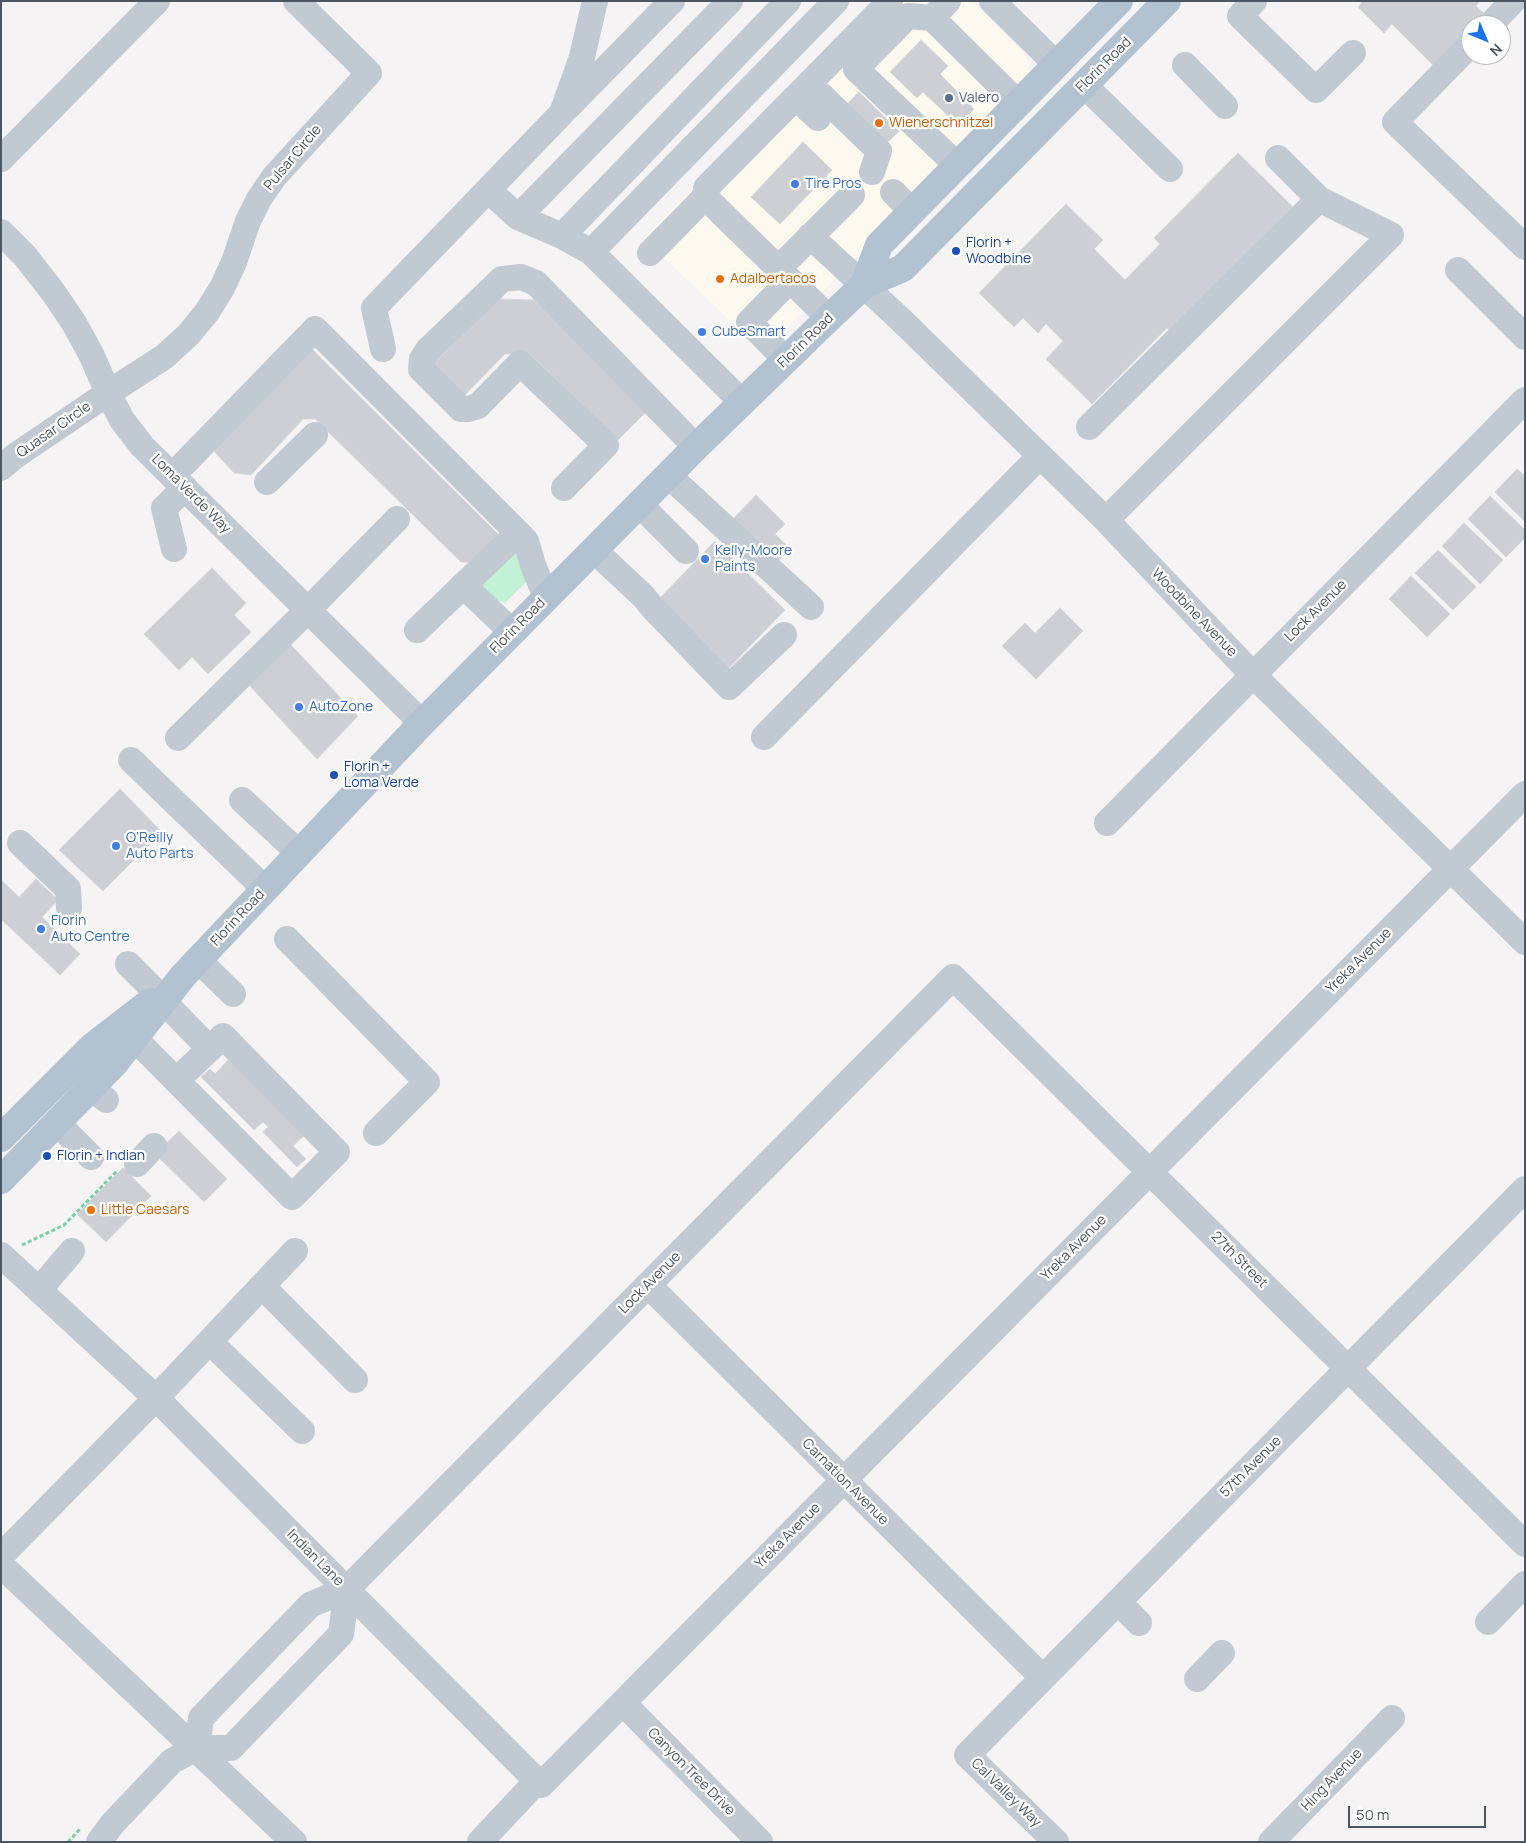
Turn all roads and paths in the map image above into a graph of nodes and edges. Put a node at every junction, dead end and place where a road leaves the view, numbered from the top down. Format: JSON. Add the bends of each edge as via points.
{"nodes":[{"id":1,"x":157,"y":1,"type":"edge"},
{"id":2,"x":296,"y":1,"type":"edge"},
{"id":3,"x":595,"y":1,"type":"edge"},
{"id":4,"x":672,"y":1,"type":"edge"},
{"id":5,"x":730,"y":1,"type":"edge"},
{"id":6,"x":788,"y":1,"type":"edge"},
{"id":7,"x":836,"y":1,"type":"edge"},
{"id":8,"x":890,"y":1,"type":"edge"},
{"id":9,"x":992,"y":1,"type":"edge"},
{"id":10,"x":1167,"y":1,"type":"edge"},
{"id":11,"x":1254,"y":1,"type":"edge"},
{"id":12,"x":1513,"y":1,"type":"edge"},
{"id":13,"x":1118,"y":2,"type":"edge"},
{"id":14,"x":940,"y":10,"type":"edge"},
{"id":15,"x":1500,"y":15,"type":"edge"},
{"id":16,"x":1353,"y":53,"type":"dead end"},
{"id":17,"x":1461,"y":54,"type":"edge"},
{"id":18,"x":1056,"y":64,"type":"junction"},
{"id":19,"x":1185,"y":65,"type":"dead end"},
{"id":20,"x":1084,"y":85,"type":"junction"},
{"id":21,"x":1018,"y":103,"type":"junction"},
{"id":22,"x":1225,"y":106,"type":"dead end"},
{"id":23,"x":808,"y":109,"type":"junction"},
{"id":24,"x":562,"y":113,"type":"junction"},
{"id":25,"x":1033,"y":137,"type":"junction"},
{"id":26,"x":1278,"y":158,"type":"dead end"},
{"id":27,"x":1,"y":159,"type":"edge"},
{"id":28,"x":957,"y":165,"type":"junction"},
{"id":29,"x":1170,"y":169,"type":"dead end"},
{"id":30,"x":872,"y":172,"type":"dead end"},
{"id":31,"x":488,"y":190,"type":"junction"},
{"id":32,"x":852,"y":195,"type":"dead end"},
{"id":33,"x":705,"y":197,"type":"junction"},
{"id":34,"x":1319,"y":199,"type":"junction"},
{"id":35,"x":518,"y":218,"type":"junction"},
{"id":36,"x":1,"y":232,"type":"edge"},
{"id":37,"x":562,"y":236,"type":"junction"},
{"id":38,"x":810,"y":236,"type":"junction"},
{"id":39,"x":1525,"y":247,"type":"edge"},
{"id":40,"x":591,"y":252,"type":"junction"},
{"id":41,"x":650,"y":253,"type":"dead end"},
{"id":42,"x":1458,"y":270,"type":"dead end"},
{"id":43,"x":784,"y":274,"type":"junction"},
{"id":44,"x":864,"y":285,"type":"junction"},
{"id":45,"x":829,"y":318,"type":"junction"},
{"id":46,"x":1525,"y":337,"type":"edge"},
{"id":47,"x":383,"y":349,"type":"dead end"},
{"id":48,"x":786,"y":360,"type":"junction"},
{"id":49,"x":108,"y":393,"type":"junction"},
{"id":50,"x":1525,"y":400,"type":"edge"},
{"id":51,"x":742,"y":402,"type":"junction"},
{"id":52,"x":1089,"y":427,"type":"dead end"},
{"id":53,"x":315,"y":435,"type":"dead end"},
{"id":54,"x":696,"y":447,"type":"junction"},
{"id":55,"x":1040,"y":456,"type":"junction"},
{"id":56,"x":1,"y":468,"type":"edge"},
{"id":57,"x":668,"y":475,"type":"junction"},
{"id":58,"x":179,"y":482,"type":"junction"},
{"id":59,"x":267,"y":482,"type":"dead end"},
{"id":60,"x":564,"y":488,"type":"dead end"},
{"id":61,"x":639,"y":504,"type":"junction"},
{"id":62,"x":397,"y":518,"type":"dead end"},
{"id":63,"x":1106,"y":520,"type":"junction"},
{"id":64,"x":518,"y":534,"type":"junction"},
{"id":65,"x":174,"y":549,"type":"dead end"},
{"id":66,"x":594,"y":550,"type":"junction"},
{"id":67,"x":686,"y":552,"type":"dead end"},
{"id":68,"x":463,"y":585,"type":"junction"},
{"id":69,"x":546,"y":597,"type":"junction"},
{"id":70,"x":811,"y":606,"type":"dead end"},
{"id":71,"x":308,"y":610,"type":"junction"},
{"id":72,"x":417,"y":630,"type":"dead end"},
{"id":73,"x":512,"y":632,"type":"junction"},
{"id":74,"x":784,"y":635,"type":"dead end"},
{"id":75,"x":1253,"y":675,"type":"junction"},
{"id":76,"x":422,"y":723,"type":"junction"},
{"id":77,"x":764,"y":737,"type":"dead end"},
{"id":78,"x":178,"y":738,"type":"dead end"},
{"id":79,"x":131,"y":760,"type":"dead end"},
{"id":80,"x":1525,"y":794,"type":"edge"},
{"id":81,"x":242,"y":800,"type":"dead end"},
{"id":82,"x":1107,"y":823,"type":"dead end"},
{"id":83,"x":20,"y":843,"type":"dead end"},
{"id":84,"x":299,"y":853,"type":"junction"},
{"id":85,"x":1451,"y":869,"type":"junction"},
{"id":86,"x":264,"y":890,"type":"junction"},
{"id":87,"x":69,"y":908,"type":"dead end"},
{"id":88,"x":287,"y":939,"type":"dead end"},
{"id":89,"x":1525,"y":942,"type":"edge"},
{"id":90,"x":128,"y":964,"type":"dead end"},
{"id":91,"x":190,"y":968,"type":"junction"},
{"id":92,"x":953,"y":977,"type":"joint"},
{"id":93,"x":233,"y":994,"type":"dead end"},
{"id":94,"x":161,"y":998,"type":"junction"},
{"id":95,"x":134,"y":1038,"type":"junction"},
{"id":96,"x":217,"y":1042,"type":"junction"},
{"id":97,"x":177,"y":1080,"type":"junction"},
{"id":98,"x":57,"y":1123,"type":"junction"},
{"id":99,"x":376,"y":1133,"type":"dead end"},
{"id":100,"x":1,"y":1138,"type":"edge"},
{"id":101,"x":91,"y":1157,"type":"dead end"},
{"id":102,"x":137,"y":1159,"type":"dead end"},
{"id":103,"x":1150,"y":1172,"type":"junction"},
{"id":104,"x":1,"y":1180,"type":"edge"},
{"id":105,"x":1525,"y":1189,"type":"edge"},
{"id":106,"x":12,"y":1250,"type":"edge"},
{"id":107,"x":72,"y":1251,"type":"dead end"},
{"id":108,"x":295,"y":1251,"type":"dead end"},
{"id":109,"x":648,"y":1285,"type":"junction"},
{"id":110,"x":262,"y":1286,"type":"junction"},
{"id":111,"x":39,"y":1290,"type":"junction"},
{"id":112,"x":210,"y":1342,"type":"junction"},
{"id":113,"x":1348,"y":1368,"type":"junction"},
{"id":114,"x":355,"y":1380,"type":"dead end"},
{"id":115,"x":156,"y":1398,"type":"junction"},
{"id":116,"x":302,"y":1431,"type":"dead end"},
{"id":117,"x":844,"y":1480,"type":"junction"},
{"id":118,"x":1525,"y":1544,"type":"edge"},
{"id":119,"x":1,"y":1556,"type":"edge"},
{"id":120,"x":1,"y":1565,"type":"edge"},
{"id":121,"x":1525,"y":1584,"type":"edge"},
{"id":122,"x":347,"y":1589,"type":"junction"},
{"id":123,"x":1118,"y":1602,"type":"junction"},
{"id":124,"x":1488,"y":1622,"type":"dead end"},
{"id":125,"x":1139,"y":1624,"type":"dead end"},
{"id":126,"x":1222,"y":1654,"type":"dead end"},
{"id":127,"x":1043,"y":1678,"type":"junction"},
{"id":128,"x":1197,"y":1679,"type":"dead end"},
{"id":129,"x":623,"y":1703,"type":"junction"},
{"id":130,"x":1392,"y":1718,"type":"dead end"},
{"id":131,"x":978,"y":1744,"type":"joint"},
{"id":132,"x":197,"y":1748,"type":"junction"},
{"id":133,"x":537,"y":1781,"type":"junction"},
{"id":134,"x":99,"y":1842,"type":"edge"},
{"id":135,"x":294,"y":1842,"type":"edge"},
{"id":136,"x":480,"y":1842,"type":"edge"},
{"id":137,"x":760,"y":1842,"type":"edge"},
{"id":138,"x":1056,"y":1842,"type":"edge"},
{"id":139,"x":1271,"y":1842,"type":"edge"}],
"edges":[{"from":1,"to":27,"type":"street"},
{"from":2,"to":49,"type":"street","name":"Pulsar Circle","via":[[369,73],[274,177],[248,221],[234,262],[206,312],[164,357]]},
{"from":3,"to":24,"type":"street","via":[[582,57]]},
{"from":4,"to":24,"type":"street"},
{"from":5,"to":35,"type":"street"},
{"from":6,"to":37,"type":"street"},
{"from":7,"to":40,"type":"street"},
{"from":8,"to":23,"type":"street"},
{"from":9,"to":18,"type":"street"},
{"from":10,"to":20,"type":"main road","name":"Florin Road"},
{"from":11,"to":16,"type":"street","via":[[1240,16],[1316,90]]},
{"from":12,"to":15,"type":"street"},
{"from":13,"to":18,"type":"main road","name":"Florin Road"},
{"from":13,"to":20,"type":"main road"},
{"from":14,"to":21,"type":"street"},
{"from":14,"to":28,"type":"street","via":[[908,16],[856,69]]},
{"from":17,"to":39,"type":"street","via":[[1395,122]]},
{"from":18,"to":21,"type":"main road","name":"Florin Road"},
{"from":18,"to":25,"type":"main road"},
{"from":19,"to":22,"type":"street"},
{"from":20,"to":25,"type":"main road","name":"Florin Road"},
{"from":20,"to":29,"type":"street"},
{"from":21,"to":28,"type":"main road","name":"Florin Road"},
{"from":23,"to":30,"type":"street","via":[[822,96],[879,152]]},
{"from":23,"to":33,"type":"street","via":[[706,188]]},
{"from":24,"to":31,"type":"street"},
{"from":25,"to":44,"type":"main road","name":"Florin Road","via":[[903,268]]},
{"from":26,"to":34,"type":"street"},
{"from":28,"to":44,"type":"main road","name":"Florin Road","via":[[903,202],[878,245]]},
{"from":31,"to":35,"type":"street"},
{"from":31,"to":47,"type":"street","via":[[374,308]]},
{"from":32,"to":38,"type":"street"},
{"from":33,"to":41,"type":"street"},
{"from":33,"to":43,"type":"street"},
{"from":34,"to":52,"type":"street"},
{"from":34,"to":63,"type":"street","via":[[1390,235]]},
{"from":35,"to":37,"type":"street"},
{"from":36,"to":49,"type":"street","name":"Loma Verde Way","via":[[25,256],[74,323]]},
{"from":37,"to":40,"type":"street"},
{"from":38,"to":43,"type":"street"},
{"from":38,"to":44,"type":"street","name":"Woodbine Avenue"},
{"from":40,"to":51,"type":"street"},
{"from":42,"to":46,"type":"street"},
{"from":43,"to":45,"type":"street"},
{"from":43,"to":48,"type":"street","via":[[749,322]]},
{"from":44,"to":45,"type":"main road","name":"Florin Road"},
{"from":44,"to":55,"type":"street","name":"Woodbine Avenue"},
{"from":45,"to":48,"type":"main road","name":"Florin Road"},
{"from":48,"to":51,"type":"main road","name":"Florin Road"},
{"from":49,"to":56,"type":"street","name":"Quasar Circle"},
{"from":49,"to":58,"type":"street","name":"Loma Verde Way","via":[[122,420],[142,446]]},
{"from":50,"to":75,"type":"street","name":"Lock Avenue"},
{"from":51,"to":54,"type":"main road","name":"Florin Road"},
{"from":53,"to":59,"type":"street"},
{"from":54,"to":57,"type":"main road","name":"Florin Road"},
{"from":54,"to":60,"type":"street","via":[[536,283],[521,277],[502,279],[428,350],[422,359],[421,369],[460,409],[468,409],[478,406],[520,363],[606,445]]},
{"from":55,"to":63,"type":"street","name":"Woodbine Avenue"},
{"from":55,"to":77,"type":"street"},
{"from":57,"to":61,"type":"main road","name":"Florin Road"},
{"from":57,"to":70,"type":"street"},
{"from":58,"to":64,"type":"street","via":[[315,329]]},
{"from":58,"to":65,"type":"street","via":[[164,508]]},
{"from":58,"to":71,"type":"street","name":"Loma Verde Way"},
{"from":61,"to":66,"type":"main road","name":"Florin Road"},
{"from":61,"to":67,"type":"street"},
{"from":62,"to":71,"type":"street"},
{"from":63,"to":75,"type":"street","name":"Woodbine Avenue"},
{"from":64,"to":68,"type":"street"},
{"from":64,"to":69,"type":"street","via":[[526,541]]},
{"from":66,"to":69,"type":"main road","name":"Florin Road"},
{"from":66,"to":74,"type":"street","via":[[644,597],[729,687]]},
{"from":68,"to":72,"type":"street"},
{"from":68,"to":73,"type":"street"},
{"from":69,"to":73,"type":"main road","name":"Florin Road"},
{"from":71,"to":76,"type":"street","name":"Loma Verde Way"},
{"from":71,"to":78,"type":"street"},
{"from":73,"to":76,"type":"main road","name":"Florin Road"},
{"from":75,"to":82,"type":"street","name":"Lock Avenue"},
{"from":75,"to":85,"type":"street","name":"Woodbine Avenue"},
{"from":76,"to":84,"type":"main road","name":"Florin Road"},
{"from":79,"to":86,"type":"street"},
{"from":80,"to":85,"type":"street","name":"Yreka Avenue"},
{"from":81,"to":84,"type":"street"},
{"from":83,"to":87,"type":"street","via":[[68,889]]},
{"from":84,"to":86,"type":"main road","name":"Florin Road"},
{"from":85,"to":89,"type":"street","name":"Woodbine Avenue"},
{"from":85,"to":103,"type":"street","name":"Yreka Avenue"},
{"from":86,"to":91,"type":"main road","name":"Florin Road"},
{"from":88,"to":99,"type":"street","via":[[426,1082]]},
{"from":90,"to":94,"type":"street"},
{"from":91,"to":93,"type":"street"},
{"from":91,"to":94,"type":"main road","name":"Florin Road"},
{"from":92,"to":103,"type":"street","name":"27th Street"},
{"from":92,"to":109,"type":"street","name":"Lock Avenue"},
{"from":94,"to":95,"type":"main road","name":"Florin Road"},
{"from":94,"to":96,"type":"street"},
{"from":94,"to":100,"type":"main road","name":"Florin Road","via":[[93,1046]]},
{"from":95,"to":97,"type":"street"},
{"from":95,"to":98,"type":"main road","name":"Florin Road","via":[[113,1065],[99,1094]]},
{"from":96,"to":97,"type":"street"},
{"from":96,"to":97,"type":"street","via":[[337,1152],[292,1197]]},
{"from":98,"to":101,"type":"street"},
{"from":98,"to":104,"type":"main road","name":"Florin Road"},
{"from":102,"to":106,"type":"path","via":[[64,1226]]},
{"from":103,"to":113,"type":"street","name":"27th Street"},
{"from":103,"to":117,"type":"street","name":"Yreka Avenue"},
{"from":105,"to":113,"type":"street","name":"57th Avenue"},
{"from":106,"to":111,"type":"street","name":"Indian Lane"},
{"from":107,"to":111,"type":"street"},
{"from":108,"to":110,"type":"street"},
{"from":109,"to":117,"type":"street","name":"Carnation Avenue"},
{"from":109,"to":122,"type":"street","name":"Lock Avenue"},
{"from":110,"to":112,"type":"street"},
{"from":110,"to":114,"type":"street"},
{"from":111,"to":115,"type":"street","name":"Indian Lane"},
{"from":112,"to":115,"type":"street"},
{"from":112,"to":116,"type":"street"},
{"from":113,"to":118,"type":"street","name":"27th Street"},
{"from":113,"to":123,"type":"street","name":"57th Avenue"},
{"from":115,"to":119,"type":"street"},
{"from":115,"to":122,"type":"street","name":"Indian Lane"},
{"from":117,"to":127,"type":"street","name":"Carnation Avenue"},
{"from":117,"to":129,"type":"street","name":"Yreka Avenue"},
{"from":120,"to":132,"type":"street"},
{"from":121,"to":124,"type":"street"},
{"from":122,"to":132,"type":"street","via":[[310,1605],[201,1718]]},
{"from":122,"to":132,"type":"street","via":[[340,1634],[232,1748]]},
{"from":122,"to":133,"type":"street","name":"Indian Lane"},
{"from":123,"to":125,"type":"street"},
{"from":123,"to":127,"type":"street","name":"57th Avenue"},
{"from":126,"to":128,"type":"street"},
{"from":127,"to":131,"type":"street","name":"57th Avenue"},
{"from":129,"to":133,"type":"street","via":[[541,1785]]},
{"from":129,"to":137,"type":"street","name":"Canyon Tree Drive"},
{"from":130,"to":139,"type":"street","name":"Hing Avenue"},
{"from":131,"to":138,"type":"street","name":"Cal Valley Way","via":[[967,1755]]},
{"from":132,"to":134,"type":"street","via":[[172,1761],[113,1822]]},
{"from":132,"to":135,"type":"street"},
{"from":133,"to":136,"type":"street"}]}
